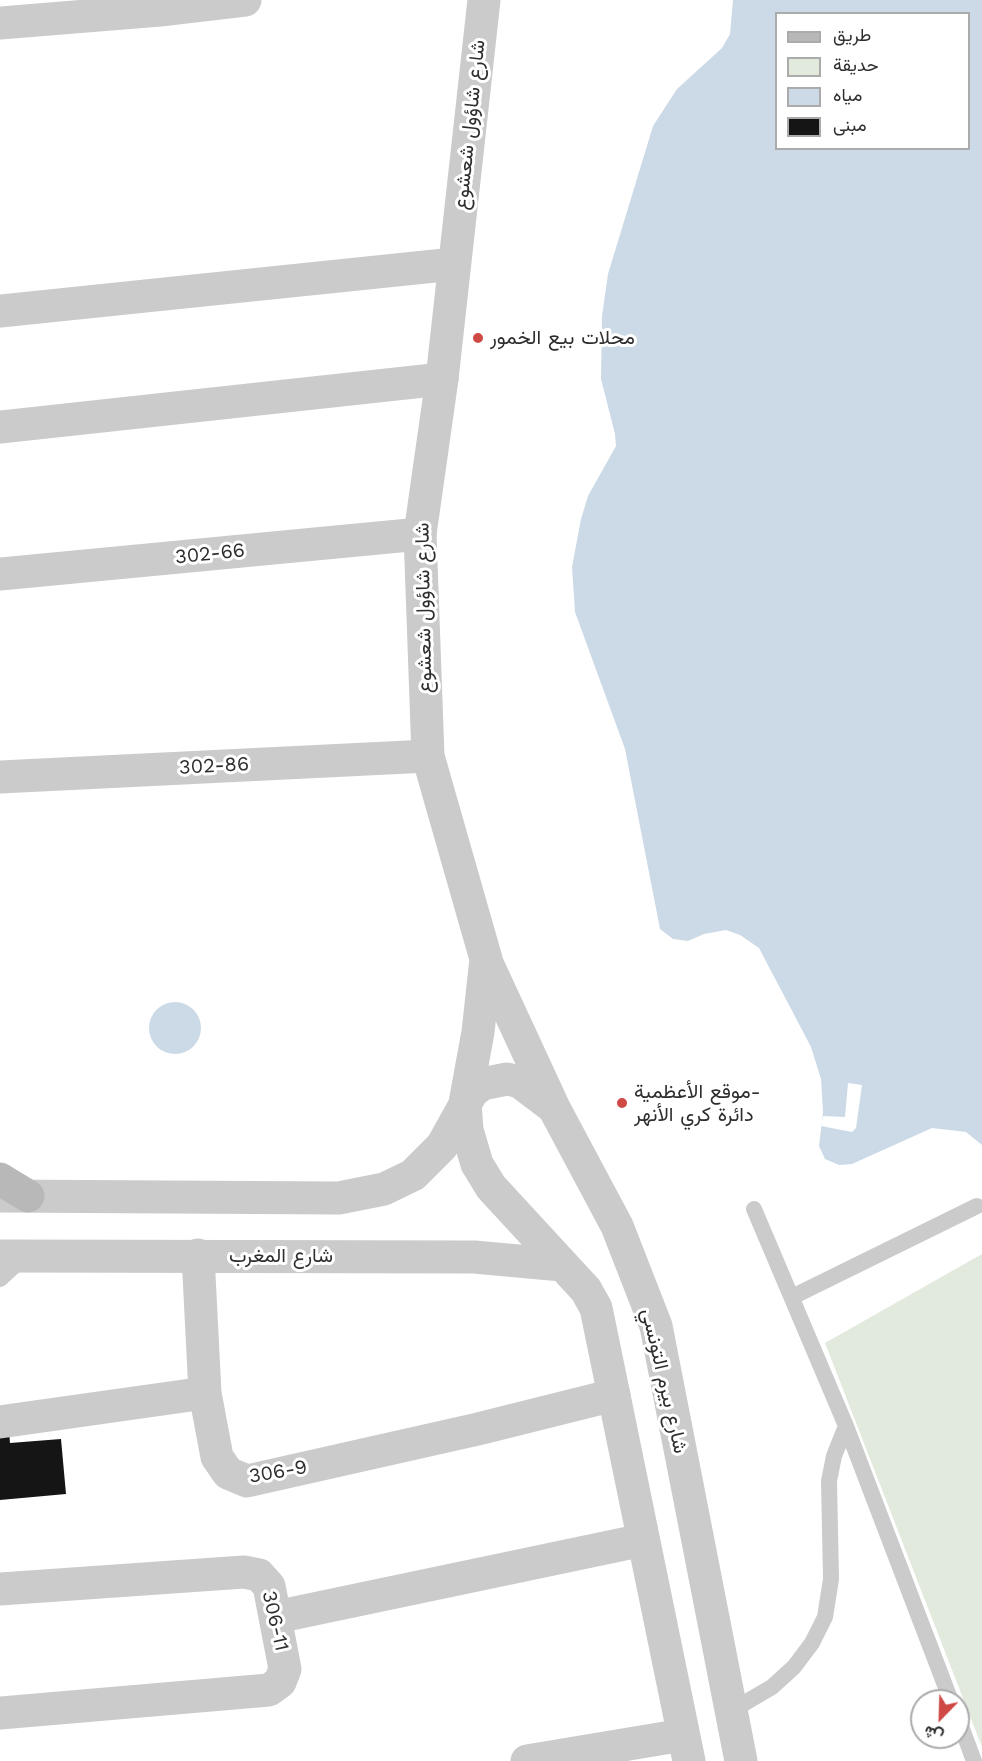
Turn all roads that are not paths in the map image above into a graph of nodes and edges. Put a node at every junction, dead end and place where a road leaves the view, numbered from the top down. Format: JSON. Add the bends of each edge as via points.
{"nodes":[{"id":1,"x":245,"y":0,"type":"edge"},
{"id":2,"x":484,"y":0,"type":"edge"},
{"id":3,"x":0,"y":23,"type":"edge"},
{"id":4,"x":454,"y":264,"type":"junction"},
{"id":5,"x":0,"y":311,"type":"edge"},
{"id":6,"x":442,"y":379,"type":"junction"},
{"id":7,"x":0,"y":427,"type":"edge"},
{"id":8,"x":420,"y":534,"type":"junction"},
{"id":9,"x":0,"y":574,"type":"edge"},
{"id":10,"x":428,"y":756,"type":"junction"},
{"id":11,"x":0,"y":777,"type":"edge"},
{"id":12,"x":486,"y":959,"type":"junction"},
{"id":13,"x":465,"y":1103,"type":"junction"},
{"id":14,"x":554,"y":1108,"type":"junction"},
{"id":15,"x":0,"y":1179,"type":"edge"},
{"id":16,"x":14,"y":1196,"type":"edge"},
{"id":17,"x":977,"y":1206,"type":"dead end"},
{"id":18,"x":754,"y":1209,"type":"dead end"},
{"id":19,"x":198,"y":1255,"type":"junction"},
{"id":20,"x":13,"y":1256,"type":"edge"},
{"id":21,"x":562,"y":1265,"type":"junction"},
{"id":22,"x":0,"y":1279,"type":"edge"},
{"id":23,"x":792,"y":1296,"type":"junction"},
{"id":24,"x":205,"y":1393,"type":"junction"},
{"id":25,"x":614,"y":1395,"type":"junction"},
{"id":26,"x":0,"y":1422,"type":"edge"},
{"id":27,"x":846,"y":1426,"type":"junction"},
{"id":28,"x":644,"y":1540,"type":"junction"},
{"id":29,"x":0,"y":1589,"type":"edge"},
{"id":30,"x":276,"y":1617,"type":"junction"},
{"id":31,"x":946,"y":1689,"type":"edge"},
{"id":32,"x":731,"y":1712,"type":"junction"},
{"id":33,"x":0,"y":1713,"type":"edge"},
{"id":34,"x":686,"y":1748,"type":"edge"},
{"id":35,"x":527,"y":1761,"type":"edge"},
{"id":36,"x":741,"y":1761,"type":"edge"}],
"edges":[{"from":1,"to":3,"type":"street"},
{"from":2,"to":4,"type":"street","name":"شارع شاؤول شعشوع"},
{"from":4,"to":5,"type":"street"},
{"from":4,"to":6,"type":"street","name":"شارع شاؤول شعشوع"},
{"from":6,"to":7,"type":"street"},
{"from":6,"to":8,"type":"street","name":"شارع شاؤول شعشوع"},
{"from":8,"to":9,"type":"street","name":"302-66"},
{"from":8,"to":10,"type":"street","name":"شارع شاؤول شعشوع"},
{"from":10,"to":11,"type":"street","name":"302-86"},
{"from":10,"to":12,"type":"street","name":"شارع شاؤول شعشوع"},
{"from":12,"to":13,"type":"street","name":"شارع شاؤول شعشوع"},
{"from":12,"to":14,"type":"street","name":"شارع بيرم التونسي"},
{"from":13,"to":14,"type":"street","via":[[482,1084],[507,1079],[520,1082]]},
{"from":13,"to":16,"type":"street","via":[[432,1158],[413,1175],[384,1189],[339,1198]]},
{"from":13,"to":21,"type":"street","via":[[467,1130],[477,1164],[508,1207]]},
{"from":14,"to":32,"type":"street","name":"شارع بيرم التونسي","via":[[617,1226],[656,1326]]},
{"from":15,"to":16,"type":"main road"},
{"from":17,"to":23,"type":"lane"},
{"from":18,"to":23,"type":"lane"},
{"from":19,"to":20,"type":"street","name":"شارع المغرب"},
{"from":19,"to":21,"type":"street","name":"شارع المغرب","via":[[474,1257]]},
{"from":19,"to":24,"type":"street","name":"306-9"},
{"from":20,"to":22,"type":"lane"},
{"from":21,"to":25,"type":"street","via":[[586,1290],[596,1308]]},
{"from":23,"to":27,"type":"lane"},
{"from":24,"to":25,"type":"street","name":"306-9","via":[[217,1457],[228,1473],[247,1481]]},
{"from":24,"to":26,"type":"street"},
{"from":25,"to":28,"type":"street"},
{"from":27,"to":31,"type":"lane"},
{"from":27,"to":32,"type":"lane","via":[[829,1481],[831,1579],[825,1617],[794,1666],[772,1687]]},
{"from":28,"to":30,"type":"street"},
{"from":28,"to":34,"type":"street"},
{"from":29,"to":30,"type":"street","name":"306-11","via":[[244,1572],[259,1575],[269,1586]]},
{"from":30,"to":33,"type":"street","name":"306-11","via":[[285,1669],[280,1682],[268,1690]]},
{"from":32,"to":36,"type":"street","name":"شارع بيرم التونسي"},
{"from":34,"to":35,"type":"street"}]}
